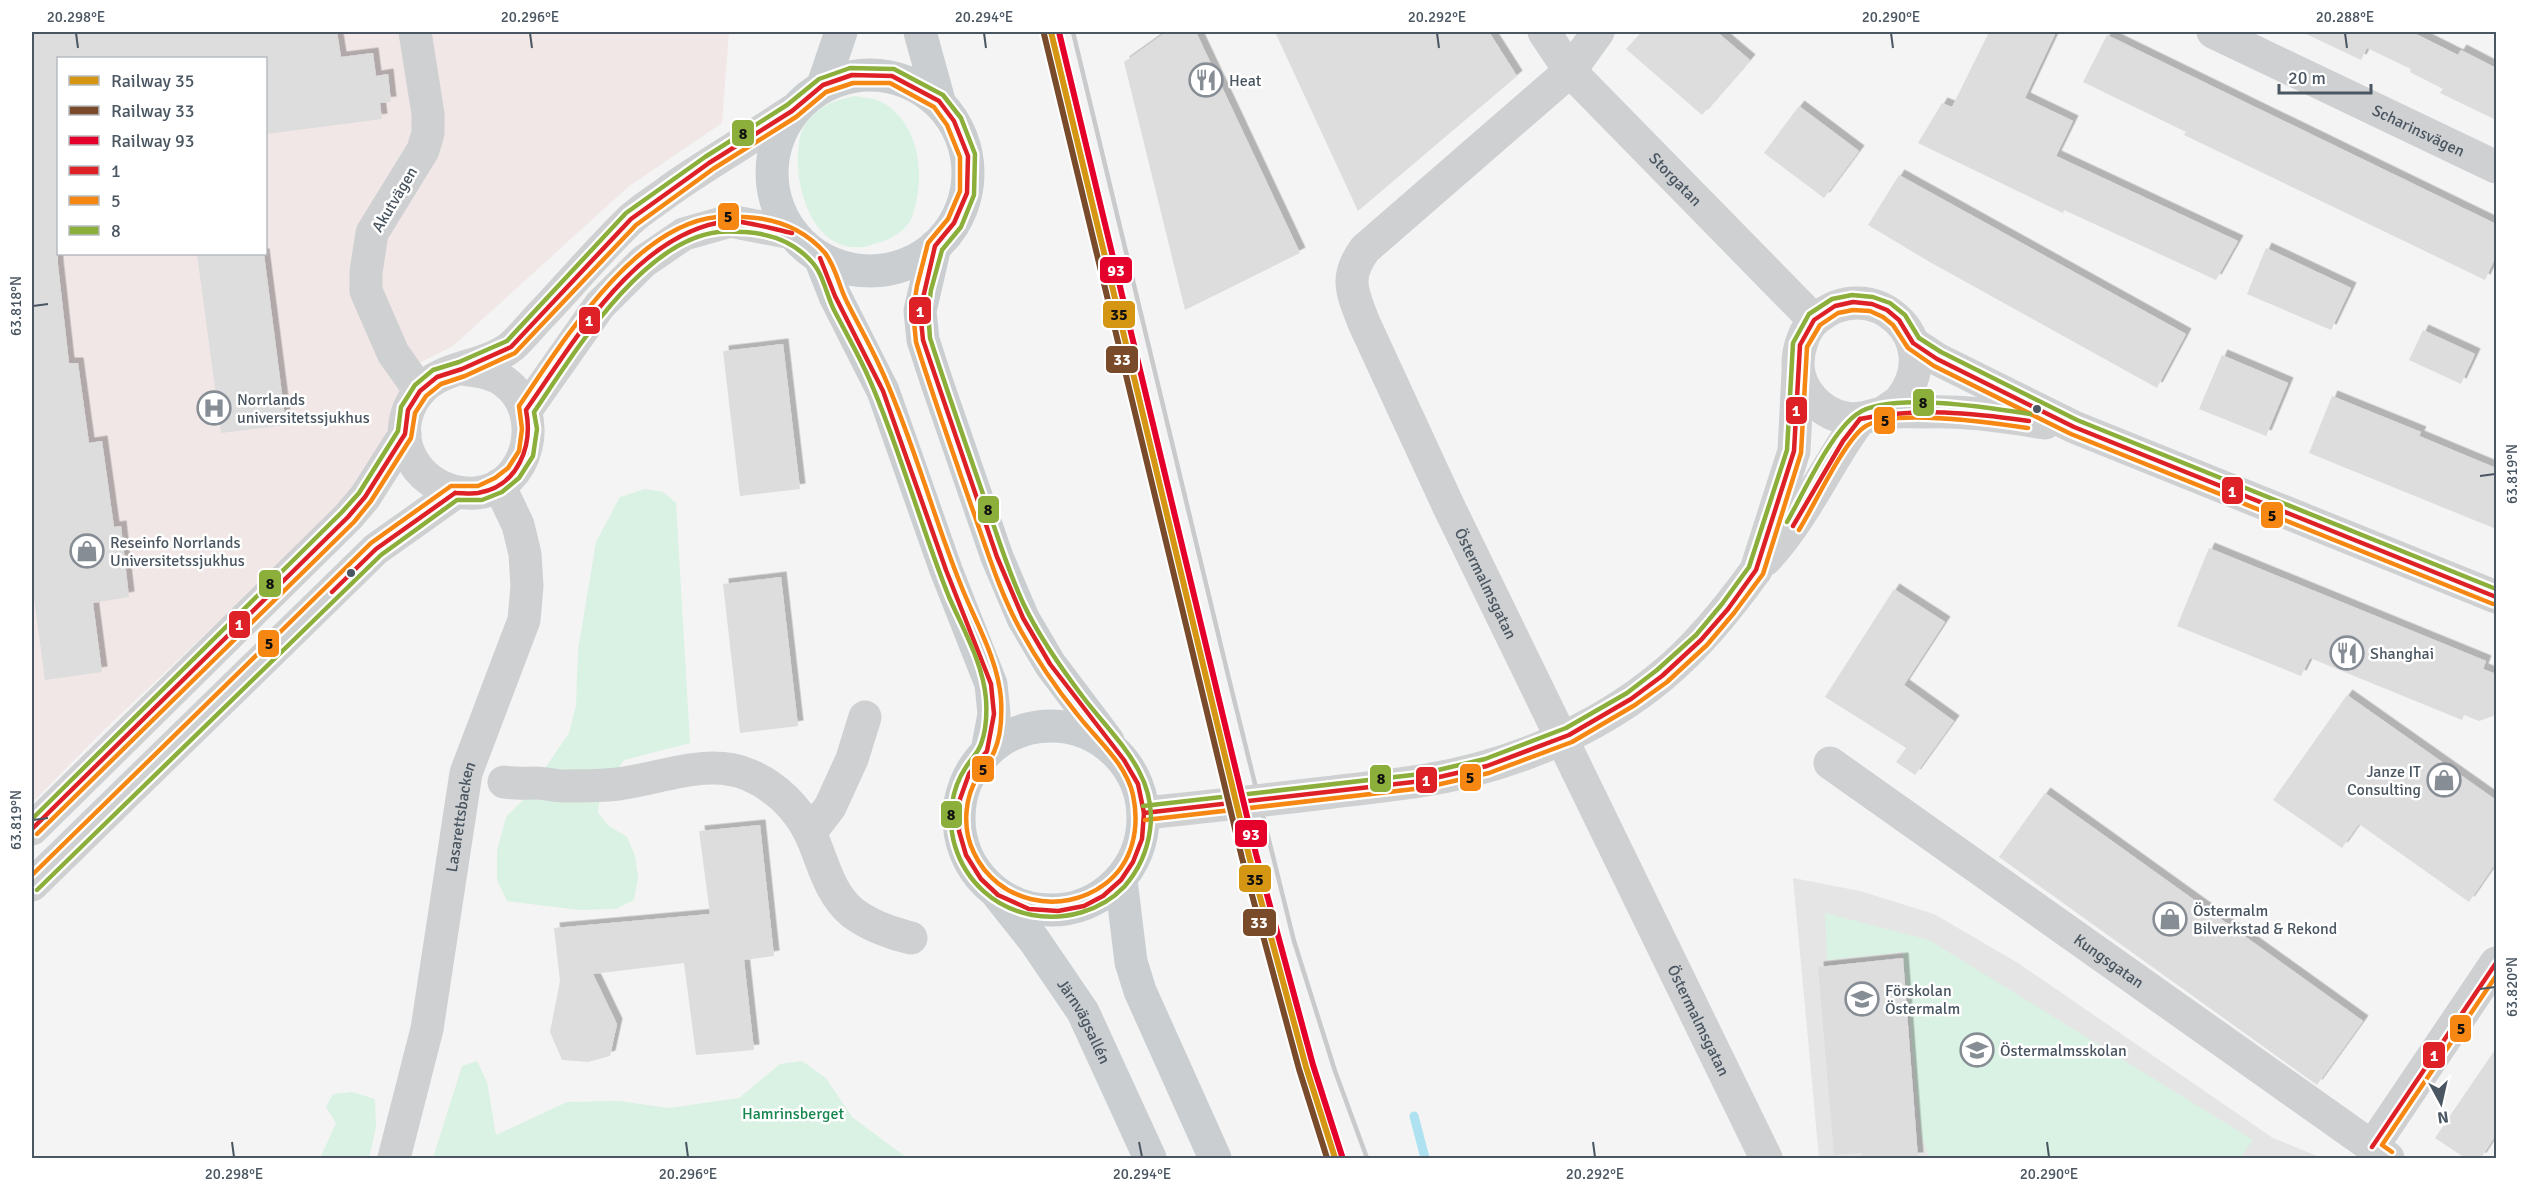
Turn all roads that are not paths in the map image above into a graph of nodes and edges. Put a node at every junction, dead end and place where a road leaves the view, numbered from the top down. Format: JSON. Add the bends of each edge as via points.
{"nodes":[{"id":1,"x":415,"y":32,"type":"edge"},
{"id":2,"x":841,"y":32,"type":"edge"},
{"id":3,"x":920,"y":32,"type":"edge"},
{"id":4,"x":1544,"y":32,"type":"edge"},
{"id":5,"x":1598,"y":32,"type":"edge"},
{"id":6,"x":2213,"y":32,"type":"edge"},
{"id":7,"x":1570,"y":71,"type":"junction"},
{"id":8,"x":823,"y":85,"type":"junction"},
{"id":9,"x":939,"y":101,"type":"junction"},
{"id":10,"x":792,"y":111,"type":"junction"},
{"id":11,"x":2496,"y":167,"type":"edge"},
{"id":12,"x":792,"y":233,"type":"junction"},
{"id":13,"x":935,"y":246,"type":"junction"},
{"id":14,"x":820,"y":258,"type":"junction"},
{"id":15,"x":1814,"y":320,"type":"junction"},
{"id":16,"x":1913,"y":343,"type":"junction"},
{"id":17,"x":1798,"y":367,"type":"junction"},
{"id":18,"x":462,"y":369,"type":"junction"},
{"id":19,"x":420,"y":391,"type":"junction"},
{"id":20,"x":526,"y":411,"type":"junction"},
{"id":21,"x":1862,"y":424,"type":"junction"},
{"id":22,"x":2074,"y":427,"type":"junction"},
{"id":23,"x":405,"y":434,"type":"junction"},
{"id":24,"x":499,"y":485,"type":"junction"},
{"id":25,"x":455,"y":493,"type":"junction"},
{"id":26,"x":1756,"y":570,"type":"junction"},
{"id":27,"x":2496,"y":597,"type":"edge"},
{"id":28,"x":865,"y":717,"type":"dead end"},
{"id":29,"x":1114,"y":750,"type":"junction"},
{"id":30,"x":987,"y":751,"type":"junction"},
{"id":31,"x":1830,"y":763,"type":"dead end"},
{"id":32,"x":504,"y":782,"type":"dead end"},
{"id":33,"x":1144,"y":813,"type":"junction"},
{"id":34,"x":32,"y":829,"type":"edge"},
{"id":35,"x":810,"y":833,"type":"junction"},
{"id":36,"x":1121,"y":880,"type":"junction"},
{"id":37,"x":32,"y":885,"type":"edge"},
{"id":38,"x":998,"y":894,"type":"junction"},
{"id":39,"x":911,"y":938,"type":"dead end"},
{"id":40,"x":2496,"y":963,"type":"edge"},
{"id":41,"x":2380,"y":1153,"type":"edge"},
{"id":42,"x":394,"y":1158,"type":"edge"},
{"id":43,"x":1150,"y":1158,"type":"edge"},
{"id":44,"x":1215,"y":1158,"type":"edge"},
{"id":45,"x":1766,"y":1158,"type":"edge"}],
"edges":[{"from":1,"to":19,"type":"street","name":"Akutvägen","via":[[428,133],[423,150],[372,233],[366,291],[393,353]]},
{"from":2,"to":8,"type":"main road"},
{"from":3,"to":9,"type":"main road"},
{"from":4,"to":7,"type":"street","name":"Storgatan"},
{"from":5,"to":7,"type":"street","name":"Östermalmsgatan"},
{"from":6,"to":11,"type":"street","name":"Scharinsvägen"},
{"from":7,"to":15,"type":"street","name":"Storgatan"},
{"from":7,"to":45,"type":"street","name":"Östermalmsgatan","via":[[1365,249],[1350,279],[1354,300],[1448,505]]},
{"from":8,"to":9,"type":"main road","via":[[852,75],[892,76]]},
{"from":8,"to":10,"type":"main road"},
{"from":9,"to":13,"type":"main road","via":[[954,121],[968,156],[967,193],[954,224]]},
{"from":10,"to":12,"type":"main road","via":[[779,133],[772,159],[772,185],[779,211]]},
{"from":10,"to":18,"type":"street","via":[[709,163],[631,219],[510,347]]},
{"from":12,"to":14,"type":"main road"},
{"from":12,"to":20,"type":"street","via":[[730,221],[684,234],[643,262],[600,305]]},
{"from":13,"to":14,"type":"main road","via":[[909,263],[887,269],[846,268]]},
{"from":13,"to":29,"type":"main road","via":[[920,311],[923,340],[997,557],[1044,655]]},
{"from":14,"to":30,"type":"main road","via":[[883,391],[991,684],[994,714]]},
{"from":15,"to":16,"type":"street","via":[[1835,306],[1853,302],[1872,304],[1899,320]]},
{"from":15,"to":17,"type":"street","via":[[1800,345]]},
{"from":16,"to":21,"type":"street","via":[[1913,378],[1901,400]]},
{"from":16,"to":22,"type":"street"},
{"from":17,"to":21,"type":"street","via":[[1813,400],[1830,413]]},
{"from":17,"to":26,"type":"street","via":[[1794,451]]},
{"from":18,"to":19,"type":"street","via":[[437,377]]},
{"from":18,"to":20,"type":"street","via":[[488,373],[506,382]]},
{"from":19,"to":23,"type":"street","via":[[408,410]]},
{"from":20,"to":24,"type":"street","via":[[530,429],[525,454],[514,473]]},
{"from":21,"to":22,"type":"street","via":[[1939,411]]},
{"from":21,"to":26,"type":"street","via":[[1784,540]]},
{"from":22,"to":27,"type":"street"},
{"from":23,"to":25,"type":"street","via":[[409,456],[422,475]]},
{"from":23,"to":34,"type":"street","via":[[348,517]]},
{"from":24,"to":25,"type":"street","via":[[479,492]]},
{"from":24,"to":42,"type":"street","name":"Lasarettsbacken","via":[[518,525],[525,554],[524,620],[466,773],[427,1029]]},
{"from":25,"to":37,"type":"street","via":[[376,549]]},
{"from":26,"to":33,"type":"street","bridge":true,"via":[[1701,640],[1662,676],[1600,719],[1543,746],[1487,766],[1422,781]]},
{"from":28,"to":35,"type":"street","via":[[852,759],[830,807]]},
{"from":29,"to":30,"type":"main road","via":[[1080,729],[1054,725],[1027,728]]},
{"from":29,"to":33,"type":"main road","via":[[1138,784]]},
{"from":30,"to":38,"type":"main road","via":[[969,774],[960,799],[959,831],[966,855],[981,879]]},
{"from":31,"to":41,"type":"street","name":"Kungsgatan"},
{"from":32,"to":35,"type":"street","via":[[562,786],[619,783],[725,768],[772,786]]},
{"from":33,"to":36,"type":"main road","via":[[1142,839]]},
{"from":35,"to":39,"type":"street","via":[[827,879],[852,912],[884,931]]},
{"from":36,"to":38,"type":"main road","via":[[1084,906],[1058,911],[1029,909]]},
{"from":36,"to":44,"type":"main road","via":[[1131,962],[1140,991]]},
{"from":38,"to":43,"type":"main road","name":"Järnvägsallén","via":[[1083,1012]]},
{"from":40,"to":41,"type":"street"}]}
